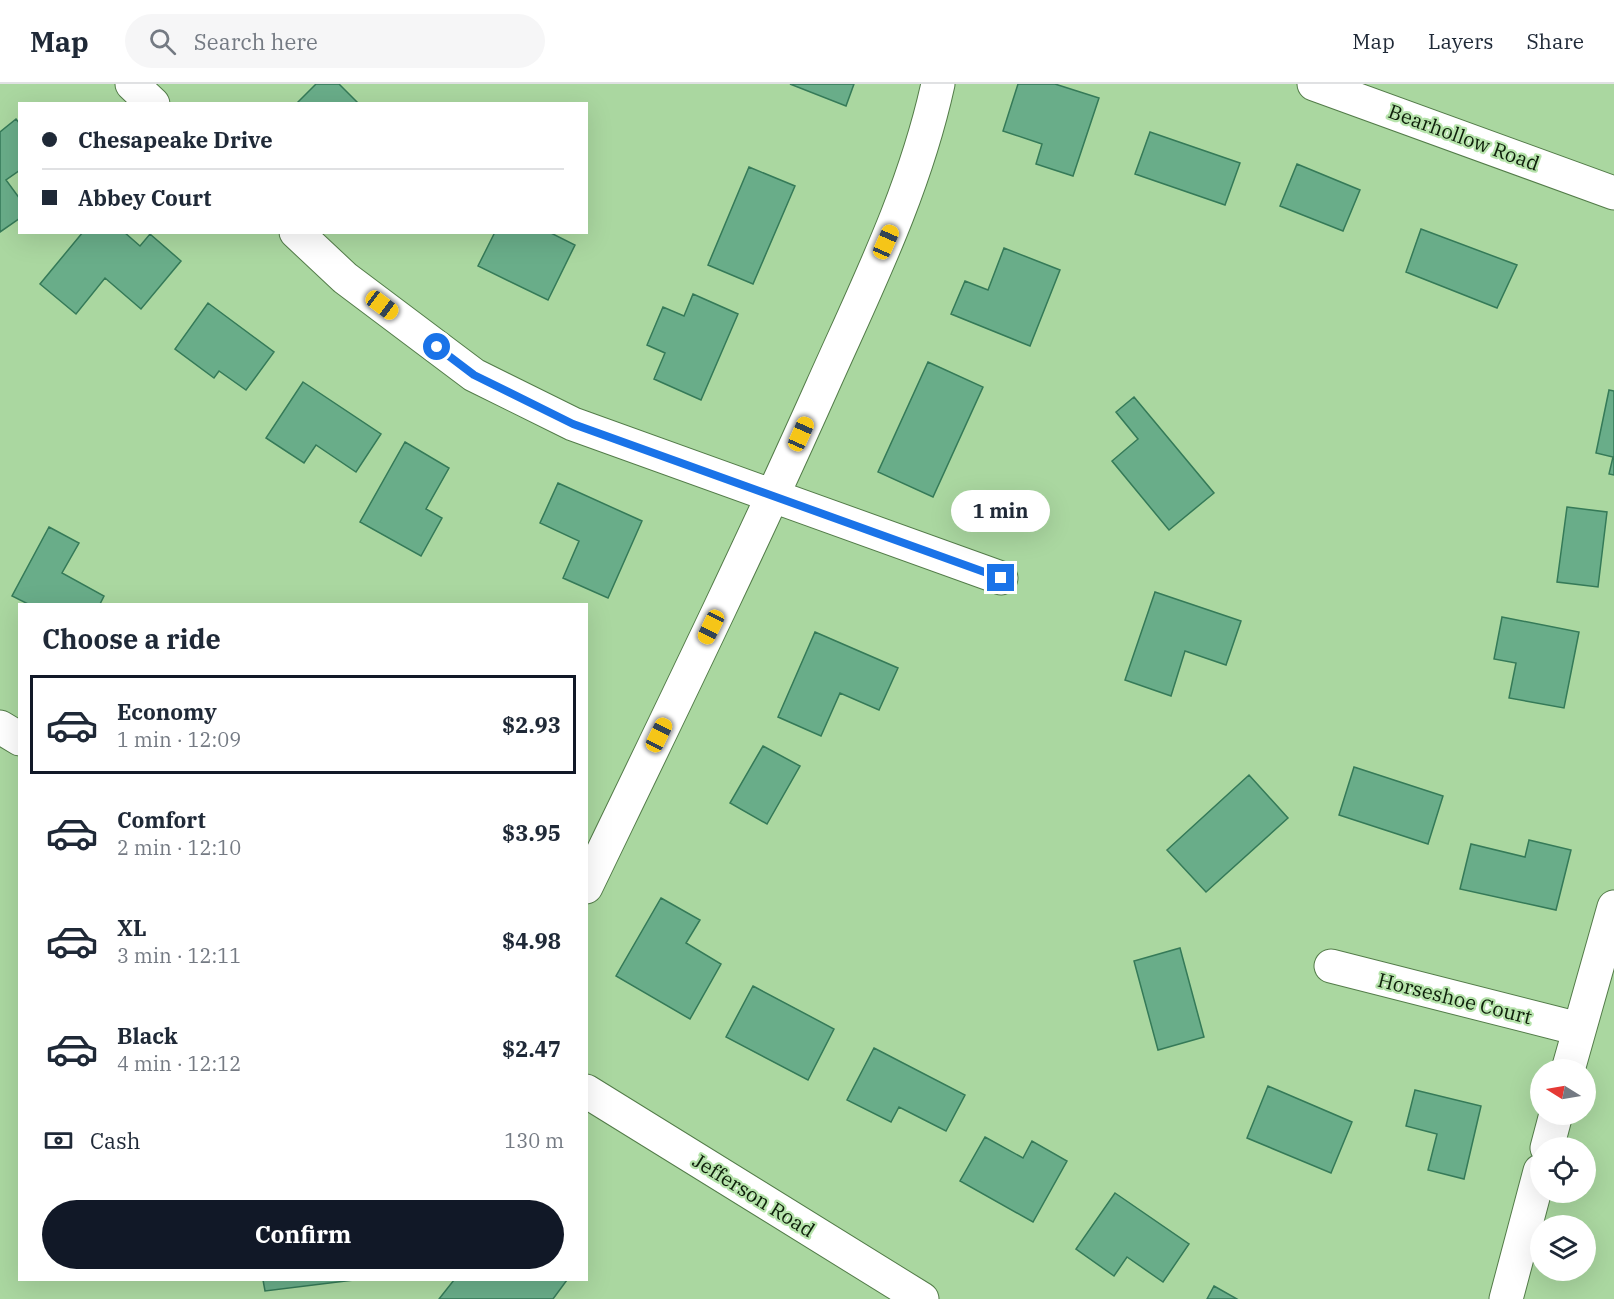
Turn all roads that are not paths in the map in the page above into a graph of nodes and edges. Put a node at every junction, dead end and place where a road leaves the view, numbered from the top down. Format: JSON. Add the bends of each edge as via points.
{"nodes":[{"id":1,"x":132,"y":84,"type":"edge"},
{"id":2,"x":938,"y":84,"type":"edge"},
{"id":3,"x":1314,"y":84,"type":"edge"},
{"id":4,"x":151,"y":102,"type":"edge"},
{"id":5,"x":1614,"y":193,"type":"edge"},
{"id":6,"x":298,"y":234,"type":"edge"},
{"id":7,"x":772,"y":498,"type":"junction"},
{"id":8,"x":1001,"y":578,"type":"dead end"},
{"id":9,"x":0,"y":727,"type":"edge"},
{"id":10,"x":18,"y":738,"type":"edge"},
{"id":11,"x":588,"y":883,"type":"edge"},
{"id":12,"x":1614,"y":907,"type":"edge"},
{"id":13,"x":1331,"y":966,"type":"dead end"},
{"id":14,"x":1578,"y":1029,"type":"junction"},
{"id":15,"x":1571,"y":1059,"type":"edge"},
{"id":16,"x":588,"y":1092,"type":"edge"},
{"id":17,"x":1532,"y":1203,"type":"edge"},
{"id":18,"x":922,"y":1299,"type":"edge"},
{"id":19,"x":1506,"y":1299,"type":"edge"}],
"edges":[{"from":1,"to":4,"type":"street"},
{"from":2,"to":7,"type":"street","via":[[905,200]]},
{"from":3,"to":5,"type":"street","name":"Bearhollow Road"},
{"from":6,"to":7,"type":"street","via":[[345,278],[474,375],[573,424]]},
{"from":7,"to":8,"type":"street"},
{"from":7,"to":11,"type":"street"},
{"from":9,"to":10,"type":"street"},
{"from":12,"to":14,"type":"street"},
{"from":13,"to":14,"type":"street","name":"Horseshoe Court"},
{"from":14,"to":15,"type":"street"},
{"from":16,"to":18,"type":"street","name":"Jefferson Road"},
{"from":17,"to":19,"type":"street"}]}
